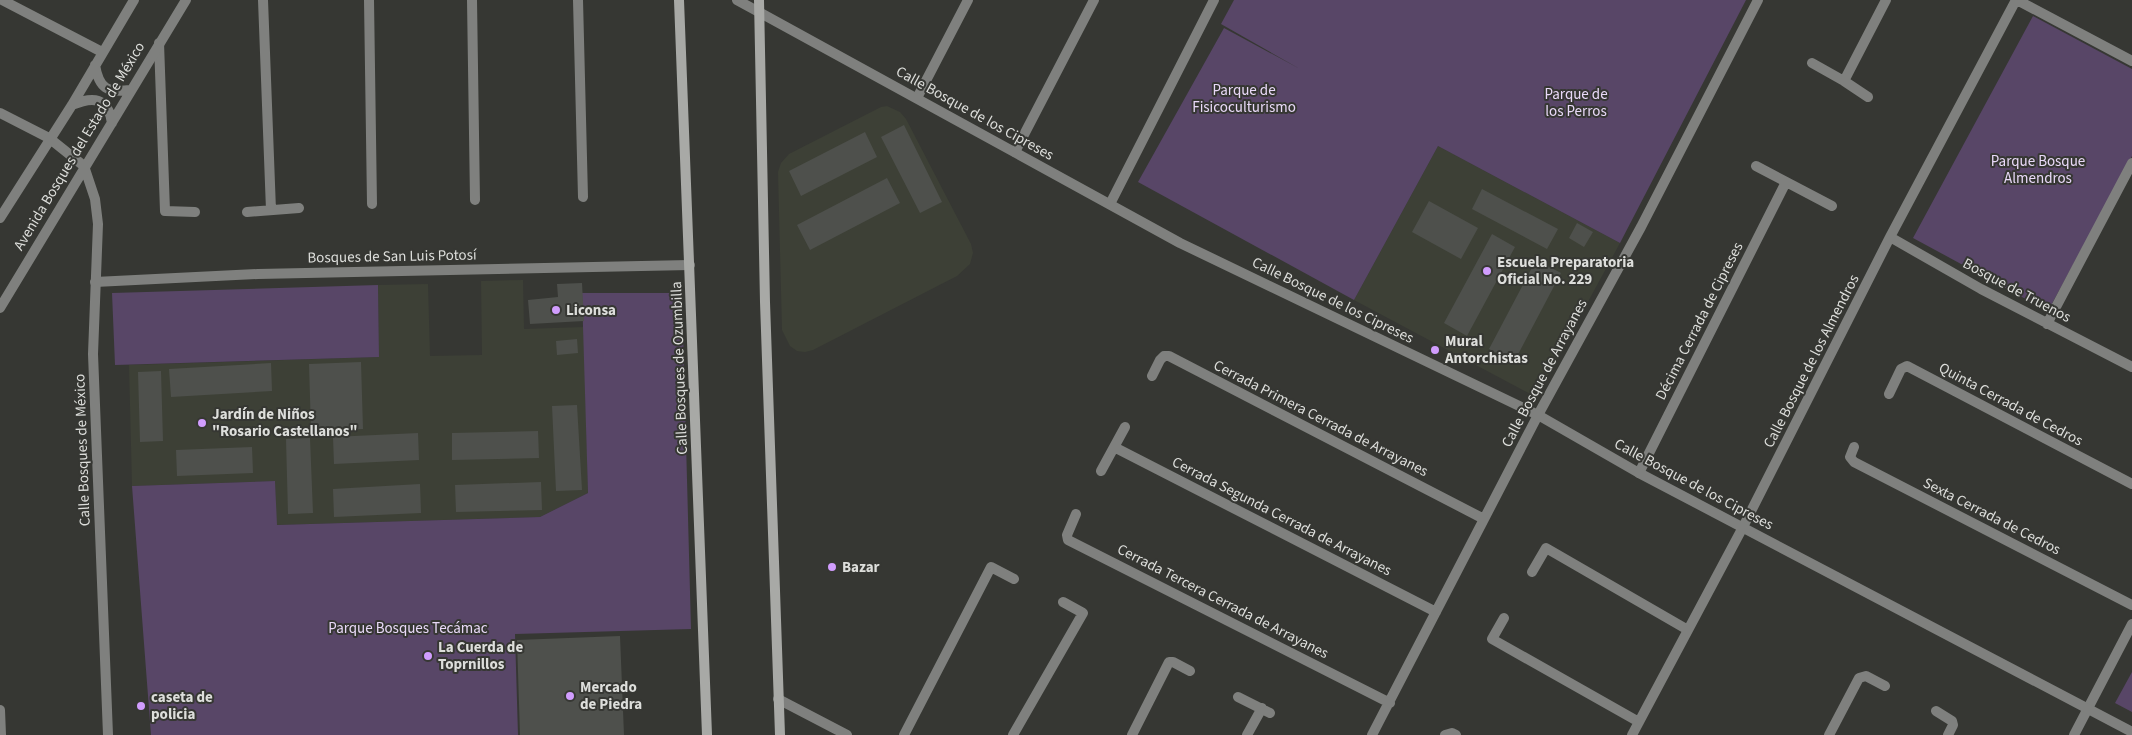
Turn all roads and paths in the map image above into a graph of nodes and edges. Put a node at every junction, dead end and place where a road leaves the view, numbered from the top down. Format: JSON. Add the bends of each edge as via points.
{"nodes":[{"id":1,"x":2,"y":0,"type":"edge"},
{"id":2,"x":134,"y":0,"type":"edge"},
{"id":3,"x":186,"y":0,"type":"edge"},
{"id":4,"x":264,"y":0,"type":"edge"},
{"id":5,"x":369,"y":0,"type":"edge"},
{"id":6,"x":472,"y":0,"type":"edge"},
{"id":7,"x":578,"y":0,"type":"edge"},
{"id":8,"x":680,"y":0,"type":"edge"},
{"id":9,"x":737,"y":0,"type":"edge"},
{"id":10,"x":760,"y":0,"type":"edge"},
{"id":11,"x":968,"y":0,"type":"edge"},
{"id":12,"x":1094,"y":0,"type":"edge"},
{"id":13,"x":1214,"y":0,"type":"edge"},
{"id":14,"x":1758,"y":0,"type":"edge"},
{"id":15,"x":1886,"y":0,"type":"edge"},
{"id":16,"x":2016,"y":0,"type":"edge"},
{"id":17,"x":760,"y":11,"type":"junction"},
{"id":18,"x":159,"y":43,"type":"junction"},
{"id":19,"x":102,"y":52,"type":"junction"},
{"id":20,"x":2132,"y":61,"type":"edge"},
{"id":21,"x":1812,"y":63,"type":"dead end"},
{"id":22,"x":95,"y":65,"type":"junction"},
{"id":23,"x":1844,"y":80,"type":"junction"},
{"id":24,"x":130,"y":90,"type":"junction"},
{"id":25,"x":1868,"y":97,"type":"dead end"},
{"id":26,"x":917,"y":98,"type":"junction"},
{"id":27,"x":72,"y":105,"type":"junction"},
{"id":28,"x":0,"y":113,"type":"edge"},
{"id":29,"x":112,"y":123,"type":"junction"},
{"id":30,"x":50,"y":138,"type":"junction"},
{"id":31,"x":1015,"y":152,"type":"junction"},
{"id":32,"x":2132,"y":163,"type":"edge"},
{"id":33,"x":84,"y":166,"type":"junction"},
{"id":34,"x":1756,"y":166,"type":"dead end"},
{"id":35,"x":1786,"y":182,"type":"junction"},
{"id":36,"x":583,"y":197,"type":"dead end"},
{"id":37,"x":475,"y":200,"type":"dead end"},
{"id":38,"x":372,"y":204,"type":"dead end"},
{"id":39,"x":1110,"y":204,"type":"junction"},
{"id":40,"x":1832,"y":206,"type":"dead end"},
{"id":41,"x":299,"y":208,"type":"dead end"},
{"id":42,"x":271,"y":210,"type":"junction"},
{"id":43,"x":195,"y":212,"type":"dead end"},
{"id":44,"x":247,"y":212,"type":"dead end"},
{"id":45,"x":0,"y":218,"type":"edge"},
{"id":46,"x":1890,"y":237,"type":"junction"},
{"id":47,"x":690,"y":265,"type":"junction"},
{"id":48,"x":95,"y":282,"type":"junction"},
{"id":49,"x":0,"y":308,"type":"edge"},
{"id":50,"x":2047,"y":324,"type":"junction"},
{"id":51,"x":2132,"y":367,"type":"edge"},
{"id":52,"x":1152,"y":376,"type":"dead end"},
{"id":53,"x":1889,"y":394,"type":"dead end"},
{"id":54,"x":1538,"y":415,"type":"junction"},
{"id":55,"x":1125,"y":426,"type":"dead end"},
{"id":56,"x":1114,"y":447,"type":"junction"},
{"id":57,"x":1854,"y":447,"type":"dead end"},
{"id":58,"x":1101,"y":470,"type":"dead end"},
{"id":59,"x":1639,"y":473,"type":"junction"},
{"id":60,"x":2132,"y":484,"type":"edge"},
{"id":61,"x":1076,"y":514,"type":"dead end"},
{"id":62,"x":1484,"y":519,"type":"junction"},
{"id":63,"x":1743,"y":527,"type":"junction"},
{"id":64,"x":1532,"y":572,"type":"dead end"},
{"id":65,"x":1014,"y":579,"type":"dead end"},
{"id":66,"x":1063,"y":602,"type":"dead end"},
{"id":67,"x":2132,"y":606,"type":"edge"},
{"id":68,"x":1436,"y":612,"type":"junction"},
{"id":69,"x":1504,"y":618,"type":"dead end"},
{"id":70,"x":2132,"y":624,"type":"edge"},
{"id":71,"x":1688,"y":630,"type":"junction"},
{"id":72,"x":1190,"y":671,"type":"dead end"},
{"id":73,"x":1885,"y":686,"type":"dead end"},
{"id":74,"x":1238,"y":697,"type":"dead end"},
{"id":75,"x":778,"y":699,"type":"junction"},
{"id":76,"x":1390,"y":703,"type":"junction"},
{"id":77,"x":2087,"y":708,"type":"junction"},
{"id":78,"x":0,"y":710,"type":"edge"},
{"id":79,"x":1936,"y":711,"type":"dead end"},
{"id":80,"x":1639,"y":722,"type":"junction"},
{"id":81,"x":2132,"y":732,"type":"edge"},
{"id":82,"x":1,"y":735,"type":"edge"},
{"id":83,"x":108,"y":735,"type":"edge"},
{"id":84,"x":707,"y":735,"type":"edge"},
{"id":85,"x":780,"y":735,"type":"edge"},
{"id":86,"x":847,"y":735,"type":"edge"},
{"id":87,"x":904,"y":735,"type":"edge"},
{"id":88,"x":1013,"y":735,"type":"edge"},
{"id":89,"x":1132,"y":735,"type":"edge"},
{"id":90,"x":1247,"y":735,"type":"edge"},
{"id":91,"x":1372,"y":735,"type":"edge"},
{"id":92,"x":1445,"y":735,"type":"edge"},
{"id":93,"x":1456,"y":735,"type":"edge"},
{"id":94,"x":1632,"y":735,"type":"edge"},
{"id":95,"x":1828,"y":735,"type":"edge"},
{"id":96,"x":1948,"y":735,"type":"edge"},
{"id":97,"x":2074,"y":735,"type":"edge"}],
"edges":[{"from":1,"to":19,"type":"street"},
{"from":2,"to":19,"type":"street","name":"Avenida Bosques del Estado de México"},
{"from":3,"to":18,"type":"street","name":"Avenida Bosques del Estado de México"},
{"from":4,"to":42,"type":"street"},
{"from":5,"to":38,"type":"street"},
{"from":6,"to":37,"type":"street"},
{"from":7,"to":36,"type":"street"},
{"from":8,"to":47,"type":"main road","name":"Calle Bosques de Ozumbilla"},
{"from":9,"to":17,"type":"street","name":"Calle Bosque de los Cipreses"},
{"from":10,"to":17,"type":"main road"},
{"from":11,"to":26,"type":"street"},
{"from":12,"to":31,"type":"street"},
{"from":13,"to":39,"type":"street"},
{"from":14,"to":54,"type":"street","name":"Calle Bosque de Arrayanes"},
{"from":15,"to":23,"type":"street"},
{"from":16,"to":20,"type":"street"},
{"from":16,"to":46,"type":"street","name":"Calle Bosque de los Almendros"},
{"from":17,"to":26,"type":"street","name":"Calle Bosque de los Cipreses"},
{"from":17,"to":75,"type":"main road","via":[[765,302]]},
{"from":18,"to":24,"type":"street","name":"Avenida Bosques del Estado de México"},
{"from":18,"to":43,"type":"street","via":[[166,211]]},
{"from":19,"to":22,"type":"street","name":"Avenida Bosques del Estado de México"},
{"from":21,"to":23,"type":"street"},
{"from":22,"to":24,"type":"street","via":[[96,75],[106,89],[115,92]]},
{"from":22,"to":27,"type":"street","name":"Avenida Bosques del Estado de México"},
{"from":23,"to":25,"type":"street"},
{"from":24,"to":29,"type":"street","name":"Avenida Bosques del Estado de México"},
{"from":26,"to":31,"type":"street","name":"Calle Bosque de los Cipreses"},
{"from":27,"to":29,"type":"street","via":[[96,99],[105,105]]},
{"from":27,"to":30,"type":"street","name":"Avenida Bosques del Estado de México"},
{"from":28,"to":30,"type":"street"},
{"from":29,"to":33,"type":"street","name":"Avenida Bosques del Estado de México"},
{"from":30,"to":33,"type":"street"},
{"from":30,"to":45,"type":"street","name":"Avenida Bosques del Estado de México"},
{"from":31,"to":39,"type":"street","name":"Calle Bosque de los Cipreses"},
{"from":32,"to":50,"type":"street"},
{"from":33,"to":48,"type":"street","name":"Calle Bosques de México","via":[[95,199],[98,224]]},
{"from":33,"to":49,"type":"street","name":"Avenida Bosques del Estado de México"},
{"from":34,"to":35,"type":"street"},
{"from":35,"to":40,"type":"street"},
{"from":35,"to":59,"type":"street","name":"Décima Cerrada de Cipreses"},
{"from":39,"to":54,"type":"street","name":"Calle Bosque de los Cipreses","via":[[1180,243]]},
{"from":41,"to":42,"type":"street"},
{"from":42,"to":44,"type":"street"},
{"from":46,"to":50,"type":"street","name":"Bosque de Truenos"},
{"from":46,"to":63,"type":"street","name":"Calle Bosque de los Almendros"},
{"from":47,"to":48,"type":"street","name":"Bosques de San Luis Potosí","via":[[258,274]]},
{"from":47,"to":84,"type":"main road","name":"Calle Bosques de Ozumbilla"},
{"from":48,"to":83,"type":"street","name":"Calle Bosques de México","via":[[93,354]]},
{"from":50,"to":51,"type":"street","name":"Bosque de Truenos"},
{"from":52,"to":62,"type":"street","name":"Cerrada Primera Cerrada de Arrayanes","via":[[1160,360],[1169,356]]},
{"from":53,"to":60,"type":"street","name":"Quinta Cerrada de Cedros","via":[[1901,369],[1907,366]]},
{"from":54,"to":59,"type":"street","name":"Calle Bosque de los Cipreses"},
{"from":54,"to":62,"type":"street","name":"Calle Bosque de Arrayanes"},
{"from":55,"to":56,"type":"street"},
{"from":56,"to":58,"type":"street"},
{"from":56,"to":68,"type":"street","name":"Cerrada Segunda Cerrada de Arrayanes"},
{"from":57,"to":67,"type":"street","name":"Sexta Cerrada de Cedros","via":[[1850,457],[1854,462]]},
{"from":59,"to":63,"type":"street","name":"Calle Bosque de los Cipreses"},
{"from":61,"to":76,"type":"street","name":"Cerrada Tercera Cerrada de Arrayanes","via":[[1066,535],[1068,540]]},
{"from":62,"to":68,"type":"street","name":"Calle Bosque de Arrayanes"},
{"from":63,"to":71,"type":"street","name":"Calle Bosque de los Almendros"},
{"from":63,"to":77,"type":"street","name":"Calle Bosque de los Cipreses"},
{"from":64,"to":71,"type":"street","via":[[1546,548]]},
{"from":65,"to":87,"type":"street","via":[[991,567]]},
{"from":66,"to":88,"type":"street","via":[[1083,613]]},
{"from":68,"to":76,"type":"street","name":"Calle Bosque de Arrayanes"},
{"from":69,"to":80,"type":"street","via":[[1492,640]]},
{"from":70,"to":77,"type":"street"},
{"from":71,"to":80,"type":"street","name":"Calle Bosque de los Almendros"},
{"from":72,"to":89,"type":"street","via":[[1169,662]]},
{"from":73,"to":95,"type":"street","via":[[1866,676],[1859,678]]},
{"from":74,"to":90,"type":"street","via":[[1266,711]]},
{"from":75,"to":85,"type":"main road"},
{"from":75,"to":86,"type":"street"},
{"from":76,"to":91,"type":"street","name":"Calle Bosque de Arrayanes"},
{"from":77,"to":81,"type":"street","name":"Calle Bosque de los Cipreses"},
{"from":77,"to":97,"type":"street"},
{"from":78,"to":82,"type":"street"},
{"from":79,"to":96,"type":"street","via":[[1952,721]]},
{"from":80,"to":94,"type":"street","name":"Calle Bosque de los Almendros"},
{"from":92,"to":93,"type":"street"}]}
